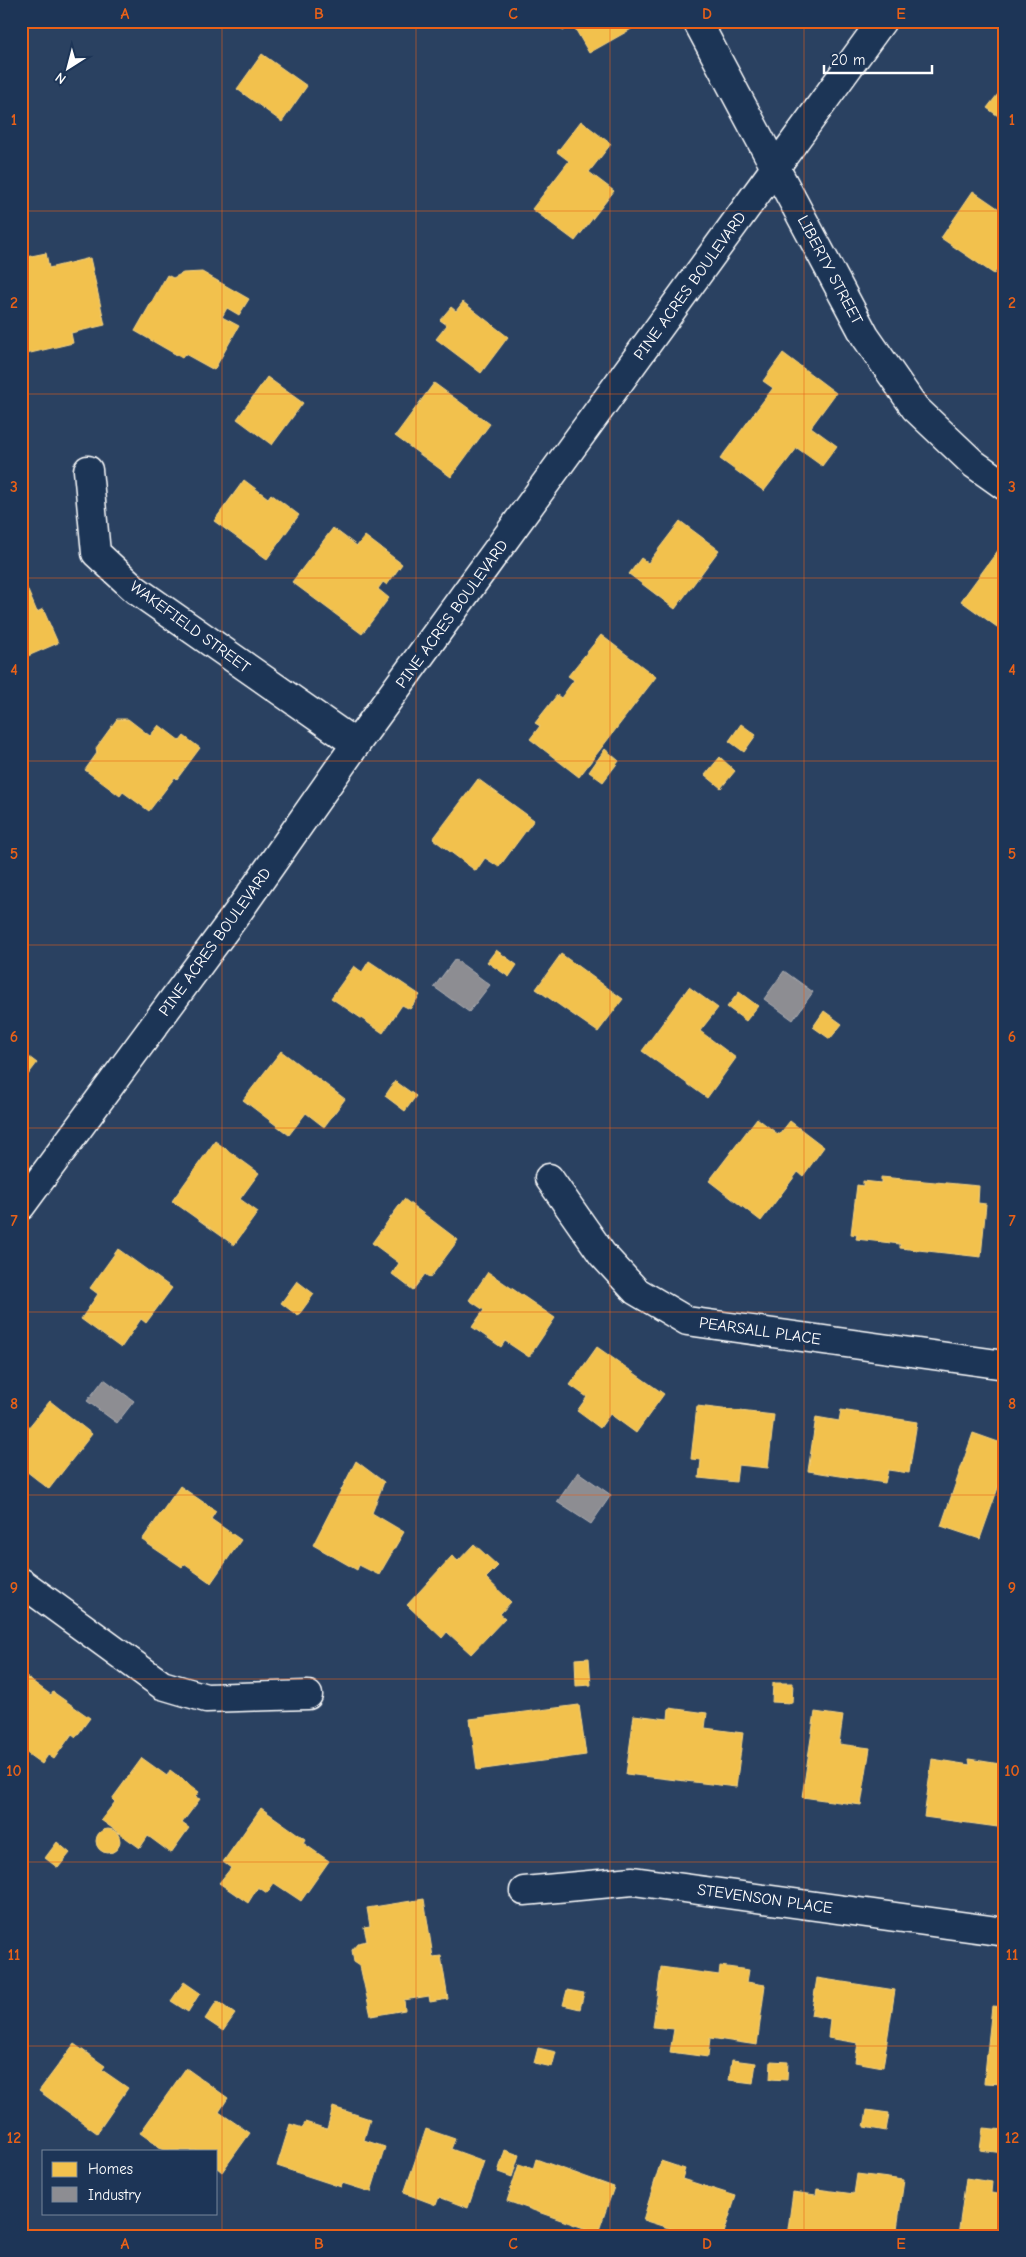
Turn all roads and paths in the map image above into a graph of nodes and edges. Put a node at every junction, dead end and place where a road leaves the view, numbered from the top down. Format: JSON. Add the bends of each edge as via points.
{"nodes":[{"id":1,"x":697,"y":21,"type":"edge"},
{"id":2,"x":882,"y":21,"type":"edge"},
{"id":3,"x":776,"y":168,"type":"junction"},
{"id":4,"x":88,"y":470,"type":"dead end"},
{"id":5,"x":1005,"y":486,"type":"edge"},
{"id":6,"x":356,"y":744,"type":"junction"},
{"id":7,"x":549,"y":1178,"type":"dead end"},
{"id":8,"x":21,"y":1206,"type":"edge"},
{"id":9,"x":1005,"y":1365,"type":"edge"},
{"id":10,"x":21,"y":1582,"type":"edge"},
{"id":11,"x":308,"y":1695,"type":"dead end"},
{"id":12,"x":524,"y":1891,"type":"dead end"},
{"id":13,"x":1005,"y":1932,"type":"edge"}],
"edges":[{"from":1,"to":3,"type":"street","name":"LIBERTY STREET"},
{"from":2,"to":3,"type":"street","name":"PINE ACRES BOULEVARD"},
{"from":3,"to":5,"type":"street","name":"LIBERTY STREET","via":[[865,336],[915,408],[974,464]]},
{"from":3,"to":6,"type":"street","name":"PINE ACRES BOULEVARD"},
{"from":4,"to":6,"type":"street","name":"WAKEFIELD STREET","via":[[96,553],[136,590]]},
{"from":6,"to":8,"type":"street","name":"PINE ACRES BOULEVARD","via":[[232,920]]},
{"from":7,"to":9,"type":"street","name":"PEARSALL PLACE","via":[[602,1254],[636,1291],[687,1322]]},
{"from":10,"to":11,"type":"street","via":[[162,1685],[206,1698]]},
{"from":12,"to":13,"type":"street","name":"STEVENSON PLACE","via":[[633,1881]]}]}
